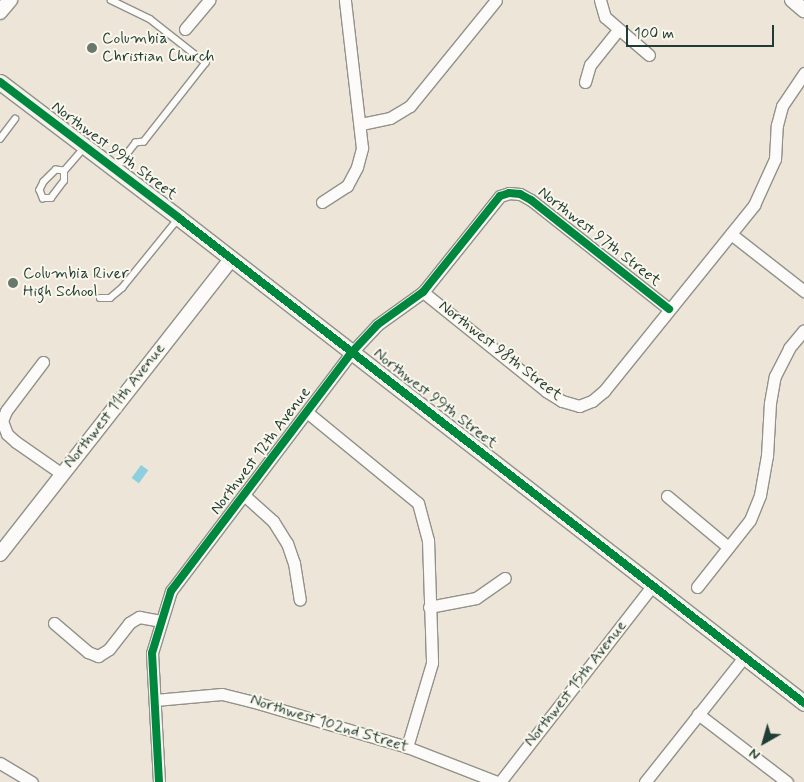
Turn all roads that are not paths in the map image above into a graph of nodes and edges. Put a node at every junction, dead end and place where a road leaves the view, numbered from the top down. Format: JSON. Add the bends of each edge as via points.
{"nodes":[{"id":1,"x":10,"y":0,"type":"edge"},
{"id":2,"x":111,"y":0,"type":"edge"},
{"id":3,"x":209,"y":0,"type":"edge"},
{"id":4,"x":345,"y":0,"type":"edge"},
{"id":5,"x":496,"y":0,"type":"edge"},
{"id":6,"x":600,"y":0,"type":"edge"},
{"id":7,"x":792,"y":0,"type":"edge"},
{"id":8,"x":804,"y":10,"type":"edge"},
{"id":9,"x":0,"y":12,"type":"edge"},
{"id":10,"x":186,"y":29,"type":"dead end"},
{"id":11,"x":618,"y":30,"type":"junction"},
{"id":12,"x":649,"y":55,"type":"dead end"},
{"id":13,"x":804,"y":73,"type":"edge"},
{"id":14,"x":0,"y":82,"type":"edge"},
{"id":15,"x":585,"y":82,"type":"dead end"},
{"id":16,"x":15,"y":119,"type":"dead end"},
{"id":17,"x":361,"y":124,"type":"junction"},
{"id":18,"x":0,"y":139,"type":"edge"},
{"id":19,"x":85,"y":146,"type":"junction"},
{"id":20,"x":116,"y":169,"type":"junction"},
{"id":21,"x":64,"y":171,"type":"junction"},
{"id":22,"x":509,"y":193,"type":"joint"},
{"id":23,"x":322,"y":202,"type":"dead end"},
{"id":24,"x":179,"y":218,"type":"junction"},
{"id":25,"x":731,"y":234,"type":"junction"},
{"id":26,"x":231,"y":259,"type":"junction"},
{"id":27,"x":804,"y":291,"type":"edge"},
{"id":28,"x":423,"y":292,"type":"junction"},
{"id":29,"x":100,"y":298,"type":"dead end"},
{"id":30,"x":669,"y":309,"type":"junction"},
{"id":31,"x":804,"y":330,"type":"edge"},
{"id":32,"x":352,"y":352,"type":"junction"},
{"id":33,"x":43,"y":362,"type":"dead end"},
{"id":34,"x":308,"y":413,"type":"junction"},
{"id":35,"x":62,"y":474,"type":"junction"},
{"id":36,"x":245,"y":496,"type":"junction"},
{"id":37,"x":666,"y":496,"type":"dead end"},
{"id":38,"x":728,"y":547,"type":"junction"},
{"id":39,"x":0,"y":554,"type":"edge"},
{"id":40,"x":505,"y":578,"type":"dead end"},
{"id":41,"x":652,"y":586,"type":"junction"},
{"id":42,"x":697,"y":587,"type":"dead end"},
{"id":43,"x":300,"y":600,"type":"dead end"},
{"id":44,"x":429,"y":608,"type":"junction"},
{"id":45,"x":161,"y":621,"type":"junction"},
{"id":46,"x":54,"y":623,"type":"dead end"},
{"id":47,"x":744,"y":657,"type":"junction"},
{"id":48,"x":155,"y":700,"type":"junction"},
{"id":49,"x":804,"y":703,"type":"edge"},
{"id":50,"x":698,"y":714,"type":"junction"},
{"id":51,"x":407,"y":747,"type":"junction"},
{"id":52,"x":0,"y":763,"type":"edge"},
{"id":53,"x":32,"y":782,"type":"edge"},
{"id":54,"x":159,"y":782,"type":"edge"},
{"id":55,"x":499,"y":782,"type":"edge"},
{"id":56,"x":645,"y":782,"type":"edge"},
{"id":57,"x":787,"y":782,"type":"edge"}],
"edges":[{"from":1,"to":9,"type":"street"},
{"from":2,"to":20,"type":"lane","via":[[150,19],[206,63],[144,142],[136,143]]},
{"from":3,"to":10,"type":"street"},
{"from":4,"to":17,"type":"street"},
{"from":5,"to":17,"type":"street","via":[[410,106],[390,118]]},
{"from":6,"to":11,"type":"street","via":[[605,18]]},
{"from":7,"to":8,"type":"street"},
{"from":11,"to":12,"type":"street"},
{"from":11,"to":15,"type":"street","via":[[590,65]]},
{"from":13,"to":25,"type":"street","via":[[782,106],[771,172],[754,204]]},
{"from":14,"to":19,"type":"main road","name":"Northwest 99th Street"},
{"from":16,"to":18,"type":"lane"},
{"from":17,"to":23,"type":"street","via":[[362,148],[358,167],[347,186]]},
{"from":19,"to":20,"type":"main road","name":"Northwest 99th Street"},
{"from":19,"to":21,"type":"lane"},
{"from":20,"to":24,"type":"main road","name":"Northwest 99th Street"},
{"from":21,"to":21,"type":"lane","via":[[64,181],[51,198],[43,198],[40,190],[44,182],[56,170]]},
{"from":22,"to":28,"type":"street","name":"Northwest 12th Avenue","via":[[500,196],[493,204]]},
{"from":22,"to":30,"type":"street","name":"Northwest 97th Street","via":[[532,200]]},
{"from":24,"to":26,"type":"main road","name":"Northwest 99th Street"},
{"from":24,"to":29,"type":"lane","via":[[122,288],[110,298]]},
{"from":25,"to":27,"type":"street"},
{"from":25,"to":30,"type":"street"},
{"from":26,"to":32,"type":"main road","name":"Northwest 99th Street"},
{"from":26,"to":35,"type":"street","name":"Northwest 11th Avenue"},
{"from":28,"to":30,"type":"street","name":"Northwest 98th Street","via":[[546,391],[578,406],[592,401],[604,391]]},
{"from":28,"to":32,"type":"street","name":"Northwest 12th Avenue","via":[[377,325]]},
{"from":31,"to":38,"type":"street","via":[[789,348],[775,376],[760,495],[750,520]]},
{"from":32,"to":34,"type":"street","name":"Northwest 12th Avenue"},
{"from":32,"to":41,"type":"main road","name":"Northwest 99th Street"},
{"from":33,"to":35,"type":"street","via":[[2,421],[7,434],[16,442]]},
{"from":34,"to":36,"type":"street","name":"Northwest 12th Avenue"},
{"from":34,"to":44,"type":"street","via":[[418,503],[428,540]]},
{"from":35,"to":39,"type":"street","name":"Northwest 11th Avenue"},
{"from":36,"to":43,"type":"street","via":[[273,521],[287,543]]},
{"from":36,"to":45,"type":"street","name":"Northwest 12th Avenue","via":[[171,591]]},
{"from":37,"to":38,"type":"street"},
{"from":38,"to":42,"type":"street"},
{"from":40,"to":44,"type":"street","via":[[476,598]]},
{"from":41,"to":47,"type":"main road","name":"Northwest 99th Street"},
{"from":41,"to":55,"type":"street","name":"Northwest 15th Avenue"},
{"from":44,"to":51,"type":"street","via":[[432,663]]},
{"from":45,"to":46,"type":"street","via":[[139,617],[129,623],[109,649],[98,656],[88,652]]},
{"from":45,"to":48,"type":"street","name":"Northwest 12th Avenue","via":[[152,652]]},
{"from":47,"to":49,"type":"main road","name":"Northwest 99th Street"},
{"from":47,"to":50,"type":"street"},
{"from":48,"to":51,"type":"street","name":"Northwest 102nd Street","via":[[222,694]]},
{"from":48,"to":54,"type":"street","name":"Northwest 12th Avenue"},
{"from":50,"to":56,"type":"street"},
{"from":50,"to":57,"type":"street"},
{"from":51,"to":55,"type":"street","name":"Northwest 102nd Street"},
{"from":52,"to":53,"type":"street"}]}
